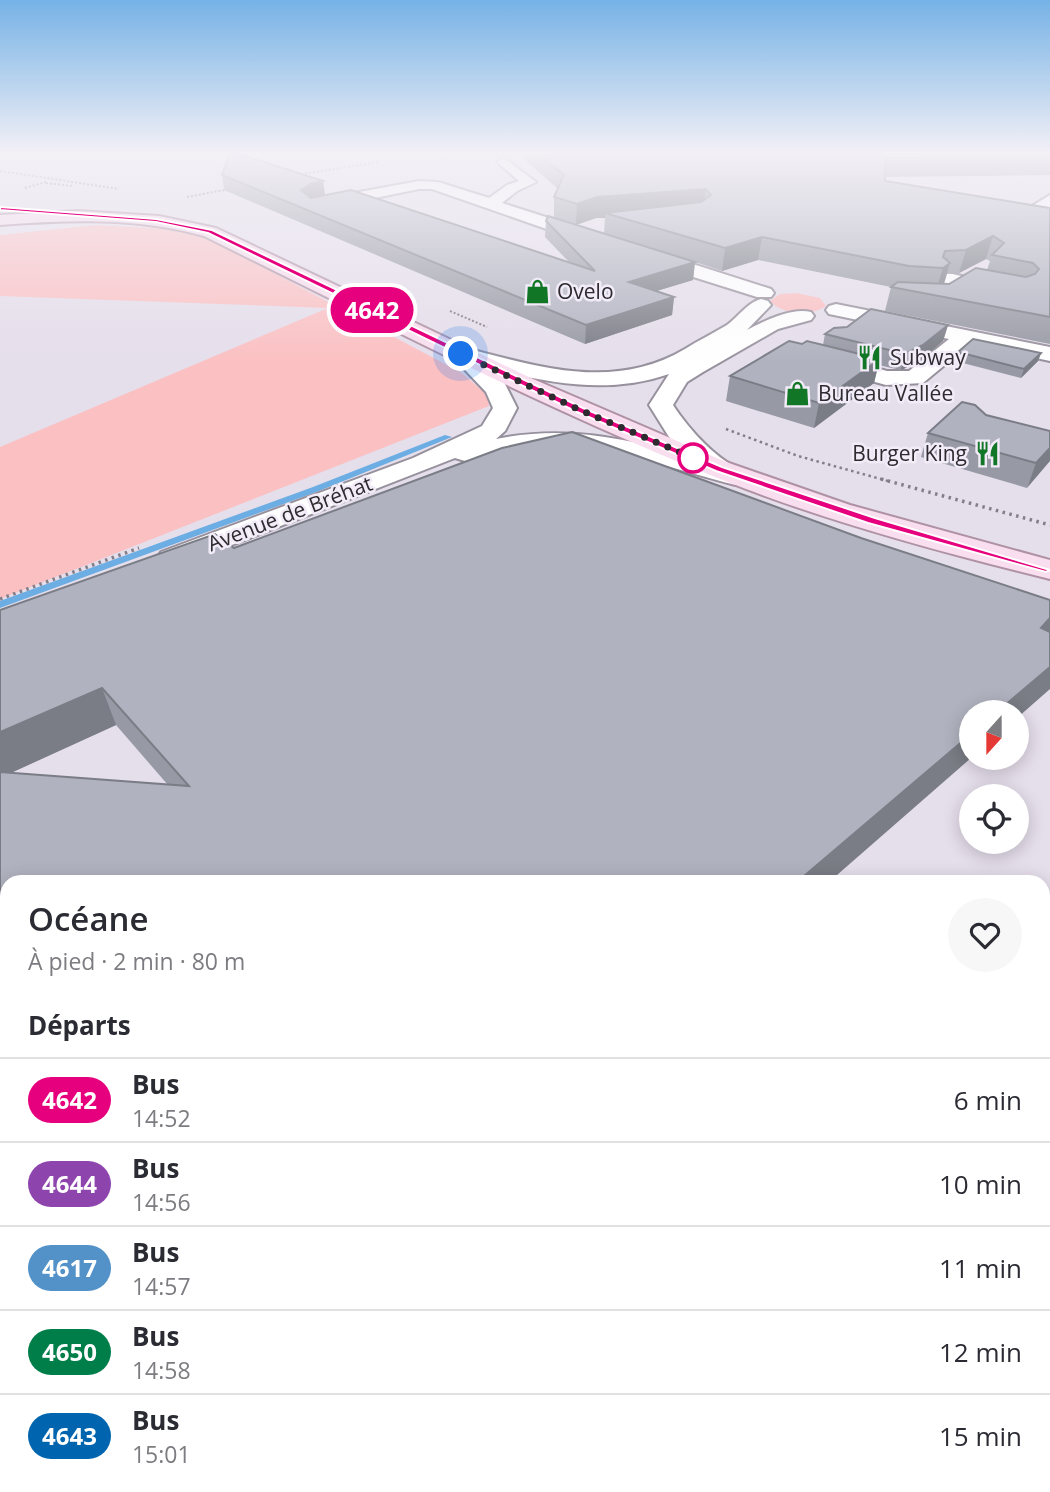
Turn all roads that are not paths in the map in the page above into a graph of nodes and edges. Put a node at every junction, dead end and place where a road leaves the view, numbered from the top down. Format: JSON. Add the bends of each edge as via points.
{"nodes":[{"id":1,"x":172,"y":224,"type":"edge"},
{"id":2,"x":551,"y":224,"type":"edge"},
{"id":3,"x":605,"y":225,"type":"edge"},
{"id":4,"x":576,"y":234,"type":"junction"},
{"id":5,"x":607,"y":244,"type":"junction"},
{"id":6,"x":625,"y":261,"type":"edge"},
{"id":7,"x":985,"y":266,"type":"edge"},
{"id":8,"x":687,"y":270,"type":"junction"},
{"id":9,"x":925,"y":274,"type":"edge"},
{"id":10,"x":663,"y":280,"type":"edge"},
{"id":11,"x":964,"y":282,"type":"junction"},
{"id":12,"x":770,"y":290,"type":"junction"},
{"id":13,"x":1018,"y":293,"type":"edge"},
{"id":14,"x":876,"y":297,"type":"dead end"},
{"id":15,"x":945,"y":297,"type":"edge"},
{"id":16,"x":831,"y":301,"type":"junction"},
{"id":17,"x":804,"y":316,"type":"junction"},
{"id":18,"x":966,"y":336,"type":"junction"},
{"id":19,"x":743,"y":340,"type":"junction"},
{"id":20,"x":994,"y":342,"type":"junction"},
{"id":21,"x":770,"y":347,"type":"dead end"},
{"id":22,"x":461,"y":354,"type":"junction"},
{"id":23,"x":801,"y":355,"type":"edge"},
{"id":24,"x":975,"y":358,"type":"edge"},
{"id":25,"x":1048,"y":362,"type":"edge"},
{"id":26,"x":937,"y":389,"type":"dead end"},
{"id":27,"x":907,"y":393,"type":"dead end"},
{"id":28,"x":422,"y":464,"type":"junction"},
{"id":29,"x":719,"y":469,"type":"junction"},
{"id":30,"x":751,"y":480,"type":"junction"},
{"id":31,"x":141,"y":570,"type":"edge"},
{"id":32,"x":1050,"y":570,"type":"edge"}],
"edges":[{"from":1,"to":22,"type":"main road","via":[[209,232]]},
{"from":2,"to":4,"type":"street"},
{"from":3,"to":4,"type":"street"},
{"from":4,"to":5,"type":"street"},
{"from":5,"to":6,"type":"street","via":[[590,250]]},
{"from":5,"to":8,"type":"street"},
{"from":7,"to":11,"type":"street"},
{"from":8,"to":10,"type":"street"},
{"from":8,"to":12,"type":"street"},
{"from":9,"to":11,"type":"street"},
{"from":11,"to":13,"type":"street"},
{"from":11,"to":15,"type":"street"},
{"from":12,"to":17,"type":"street","via":[[778,313]]},
{"from":12,"to":22,"type":"street","via":[[749,319],[657,371],[586,380]]},
{"from":14,"to":16,"type":"street"},
{"from":16,"to":17,"type":"street"},
{"from":16,"to":18,"type":"street"},
{"from":17,"to":19,"type":"street","via":[[771,325]]},
{"from":18,"to":20,"type":"street"},
{"from":18,"to":23,"type":"street","via":[[915,378],[901,380]]},
{"from":19,"to":21,"type":"street"},
{"from":19,"to":29,"type":"street","via":[[678,378],[661,405],[678,432]]},
{"from":20,"to":24,"type":"street"},
{"from":20,"to":25,"type":"street"},
{"from":22,"to":28,"type":"street","name":"Avenue de Bréhat","via":[[498,389],[505,408],[492,431]]},
{"from":22,"to":29,"type":"main road"},
{"from":26,"to":27,"type":"street"},
{"from":28,"to":30,"type":"street","name":"Avenue de Bréhat","via":[[504,444],[550,439],[586,442]]},
{"from":28,"to":31,"type":"street","name":"Avenue de Bréhat"},
{"from":29,"to":30,"type":"main road"},
{"from":30,"to":32,"type":"main road","via":[[871,520]]}]}
